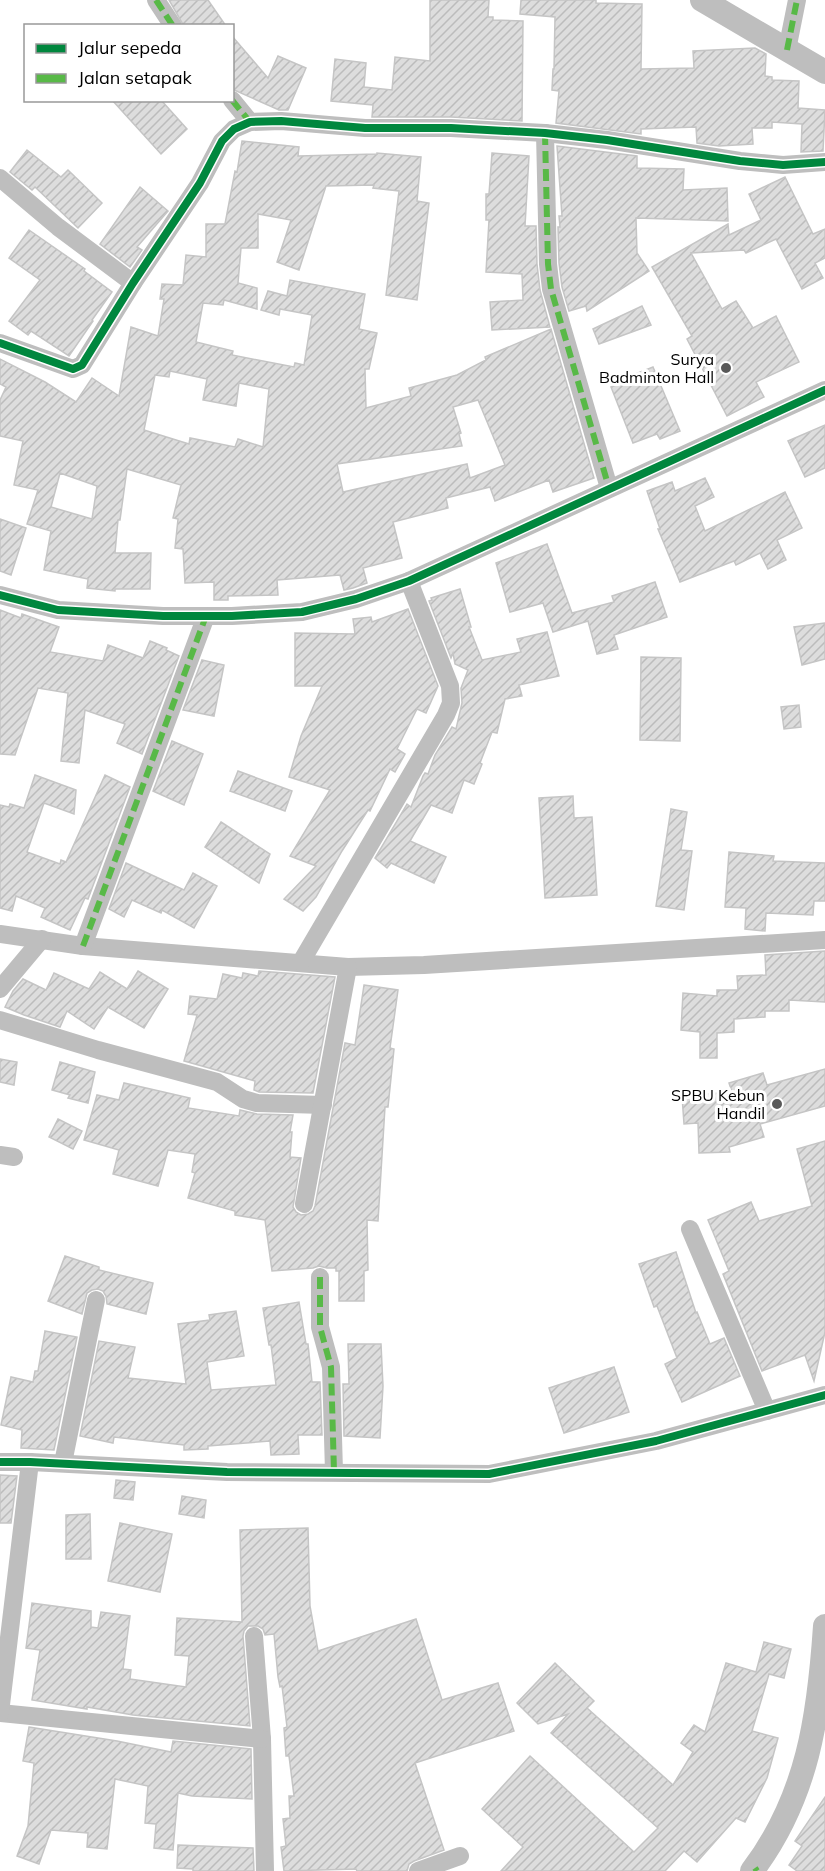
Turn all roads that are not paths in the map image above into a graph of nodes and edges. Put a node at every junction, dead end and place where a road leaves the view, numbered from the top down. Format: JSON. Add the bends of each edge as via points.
{"nodes":[{"id":1,"x":156,"y":0,"type":"edge"},
{"id":2,"x":702,"y":0,"type":"edge"},
{"id":3,"x":796,"y":0,"type":"edge"},
{"id":4,"x":172,"y":24,"type":"edge"},
{"id":5,"x":787,"y":50,"type":"junction"},
{"id":6,"x":825,"y":72,"type":"edge"},
{"id":7,"x":234,"y":102,"type":"edge"},
{"id":8,"x":250,"y":122,"type":"junction"},
{"id":9,"x":545,"y":133,"type":"junction"},
{"id":10,"x":825,"y":162,"type":"edge"},
{"id":11,"x":0,"y":178,"type":"edge"},
{"id":12,"x":133,"y":283,"type":"junction"},
{"id":13,"x":0,"y":343,"type":"edge"},
{"id":14,"x":825,"y":390,"type":"edge"},
{"id":15,"x":609,"y":488,"type":"junction"},
{"id":16,"x":409,"y":581,"type":"junction"},
{"id":17,"x":0,"y":595,"type":"edge"},
{"id":18,"x":206,"y":616,"type":"junction"},
{"id":19,"x":0,"y":934,"type":"edge"},
{"id":20,"x":42,"y":939,"type":"junction"},
{"id":21,"x":825,"y":940,"type":"edge"},
{"id":22,"x":83,"y":946,"type":"junction"},
{"id":23,"x":300,"y":962,"type":"junction"},
{"id":24,"x":348,"y":967,"type":"junction"},
{"id":25,"x":0,"y":989,"type":"edge"},
{"id":26,"x":0,"y":1020,"type":"edge"},
{"id":27,"x":323,"y":1105,"type":"junction"},
{"id":28,"x":304,"y":1204,"type":"dead end"},
{"id":29,"x":690,"y":1229,"type":"dead end"},
{"id":30,"x":320,"y":1277,"type":"dead end"},
{"id":31,"x":96,"y":1300,"type":"dead end"},
{"id":32,"x":825,"y":1395,"type":"edge"},
{"id":33,"x":767,"y":1411,"type":"junction"},
{"id":34,"x":0,"y":1462,"type":"edge"},
{"id":35,"x":30,"y":1462,"type":"junction"},
{"id":36,"x":63,"y":1463,"type":"junction"},
{"id":37,"x":334,"y":1472,"type":"junction"},
{"id":38,"x":254,"y":1636,"type":"dead end"},
{"id":39,"x":824,"y":1641,"type":"edge"},
{"id":40,"x":0,"y":1713,"type":"edge"},
{"id":41,"x":262,"y":1739,"type":"junction"},
{"id":42,"x":460,"y":1856,"type":"dead end"},
{"id":43,"x":754,"y":1870,"type":"edge"},
{"id":44,"x":265,"y":1871,"type":"edge"},
{"id":45,"x":418,"y":1871,"type":"edge"}],
"edges":[{"from":1,"to":4,"type":"street"},
{"from":2,"to":5,"type":"street"},
{"from":3,"to":5,"type":"street"},
{"from":5,"to":6,"type":"street"},
{"from":7,"to":8,"type":"street"},
{"from":8,"to":9,"type":"street"},
{"from":8,"to":12,"type":"street","via":[[234,129],[222,141],[200,183]]},
{"from":9,"to":10,"type":"street","via":[[740,161],[783,165]]},
{"from":9,"to":15,"type":"street","via":[[551,288]]},
{"from":11,"to":12,"type":"street"},
{"from":12,"to":13,"type":"street","via":[[78,368]]},
{"from":14,"to":15,"type":"street"},
{"from":15,"to":16,"type":"street"},
{"from":16,"to":18,"type":"street","via":[[302,612]]},
{"from":16,"to":23,"type":"street","via":[[450,686],[451,703]]},
{"from":17,"to":18,"type":"street","via":[[58,610]]},
{"from":18,"to":22,"type":"street"},
{"from":19,"to":20,"type":"street"},
{"from":20,"to":22,"type":"street"},
{"from":20,"to":25,"type":"street"},
{"from":21,"to":24,"type":"street"},
{"from":22,"to":23,"type":"street"},
{"from":23,"to":24,"type":"street"},
{"from":24,"to":27,"type":"street"},
{"from":26,"to":27,"type":"street","via":[[217,1082],[257,1103]]},
{"from":27,"to":28,"type":"street"},
{"from":29,"to":33,"type":"street"},
{"from":30,"to":37,"type":"street","via":[[320,1327],[331,1366]]},
{"from":31,"to":36,"type":"street"},
{"from":32,"to":33,"type":"street"},
{"from":33,"to":37,"type":"street","via":[[656,1441],[489,1474]]},
{"from":34,"to":35,"type":"street"},
{"from":35,"to":36,"type":"street"},
{"from":35,"to":40,"type":"street"},
{"from":36,"to":37,"type":"street","via":[[227,1472]]},
{"from":38,"to":41,"type":"street"},
{"from":39,"to":43,"type":"street","via":[[814,1726],[802,1776],[782,1824]]},
{"from":40,"to":41,"type":"street"},
{"from":41,"to":44,"type":"street"},
{"from":42,"to":45,"type":"street"}]}
